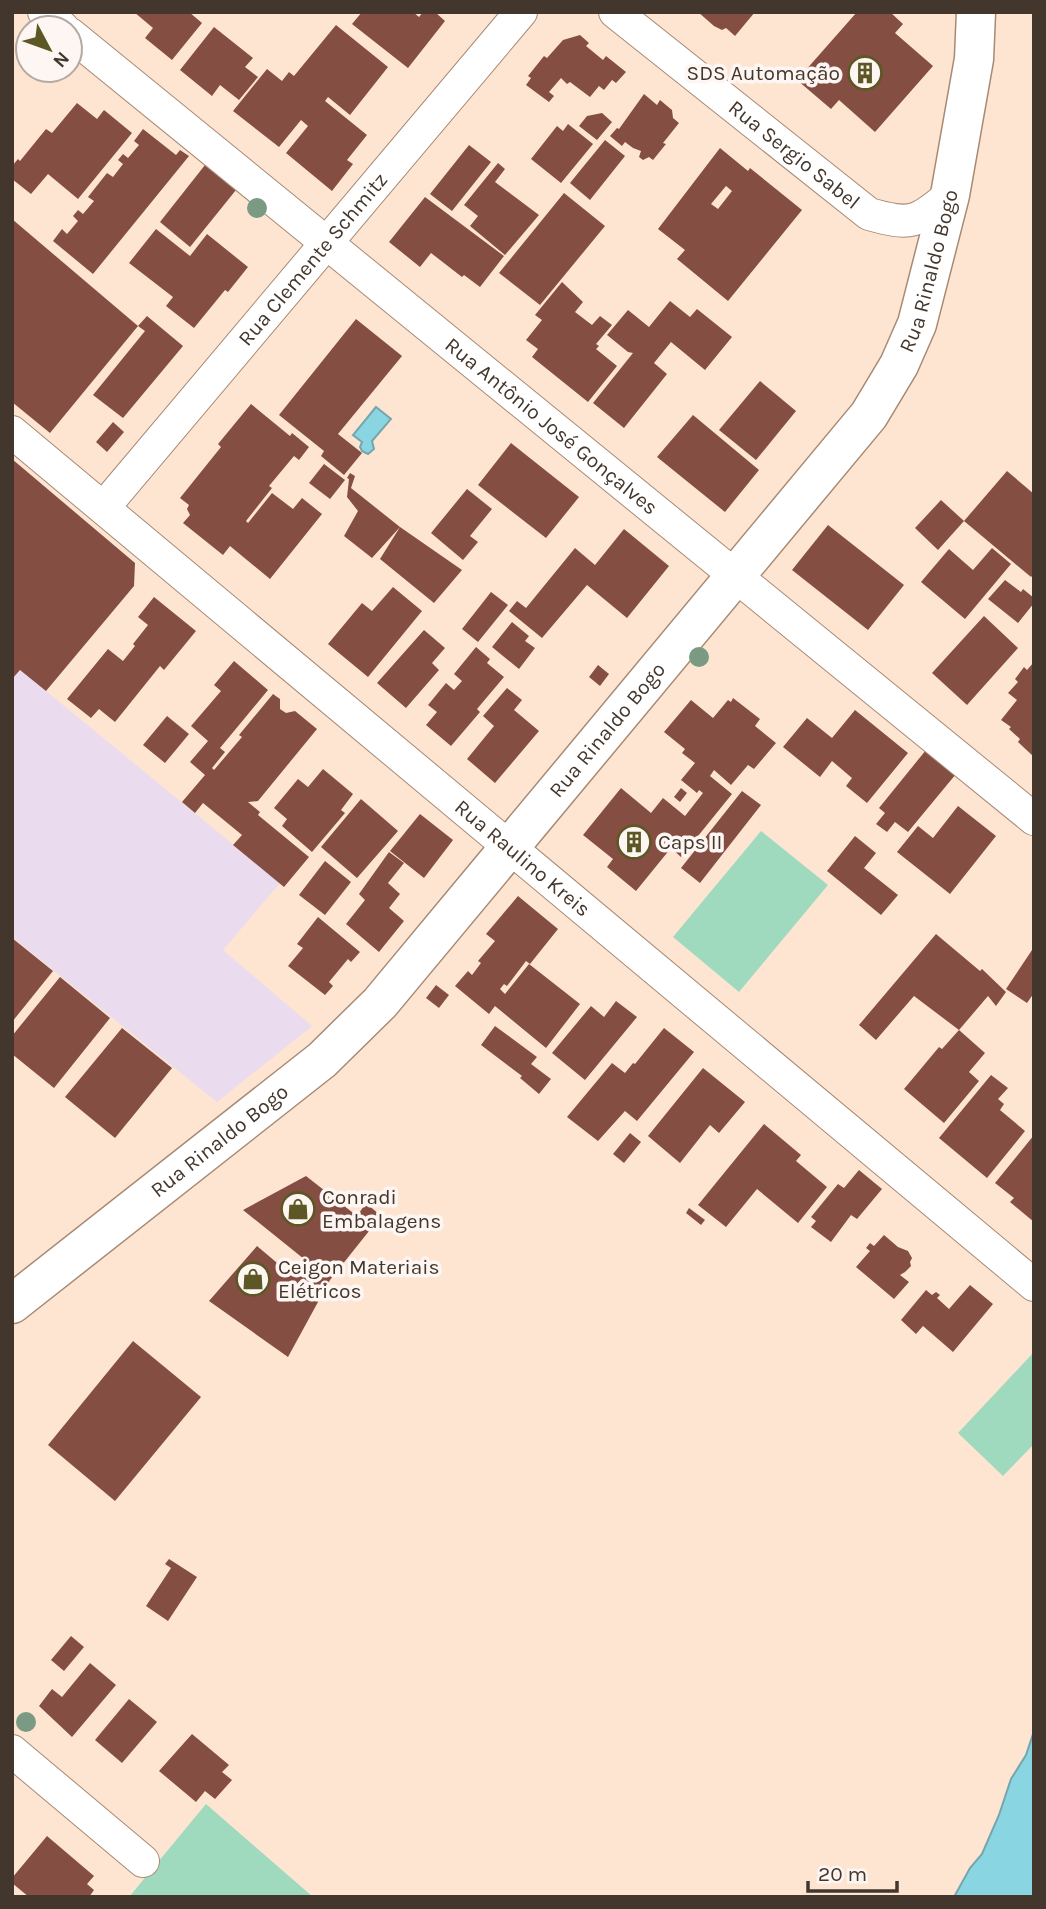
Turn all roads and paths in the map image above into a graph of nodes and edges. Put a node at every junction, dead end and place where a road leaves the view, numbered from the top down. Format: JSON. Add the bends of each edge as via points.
{"nodes":[{"id":1,"x":520,"y":12,"type":"edge"},
{"id":2,"x":615,"y":12,"type":"edge"},
{"id":3,"x":976,"y":12,"type":"edge"},
{"id":4,"x":84,"y":44,"type":"edge"},
{"id":5,"x":950,"y":195,"type":"junction"},
{"id":6,"x":327,"y":241,"type":"junction"},
{"id":7,"x":12,"y":432,"type":"edge"},
{"id":8,"x":104,"y":507,"type":"junction"},
{"id":9,"x":736,"y":577,"type":"junction"},
{"id":10,"x":1034,"y":819,"type":"edge"},
{"id":11,"x":510,"y":848,"type":"junction"},
{"id":12,"x":1034,"y":1285,"type":"edge"},
{"id":13,"x":12,"y":1304,"type":"edge"},
{"id":14,"x":12,"y":1751,"type":"edge"},
{"id":15,"x":143,"y":1861,"type":"dead end"}],
"edges":[{"from":1,"to":6,"type":"street","name":"Rua Clemente Schmitz"},
{"from":2,"to":5,"type":"street","name":"Rua Sergio Sabel","via":[[869,214],[899,222],[924,217]]},
{"from":3,"to":5,"type":"main road","name":"Rua Rinaldo Bogo","via":[[974,59]]},
{"from":4,"to":6,"type":"street","name":"Rua Antônio José Gonçalves"},
{"from":5,"to":9,"type":"main road","name":"Rua Rinaldo Bogo","via":[[917,324],[899,365],[869,415]]},
{"from":6,"to":8,"type":"street","name":"Rua Clemente Schmitz"},
{"from":6,"to":9,"type":"street","name":"Rua Antônio José Gonçalves"},
{"from":7,"to":8,"type":"street","name":"Rua Raulino Kreis"},
{"from":8,"to":11,"type":"street","name":"Rua Raulino Kreis"},
{"from":9,"to":10,"type":"street","name":"Rua Antônio José Gonçalves"},
{"from":9,"to":11,"type":"main road","name":"Rua Rinaldo Bogo"},
{"from":11,"to":12,"type":"street","name":"Rua Raulino Kreis"},
{"from":11,"to":13,"type":"main road","name":"Rua Rinaldo Bogo","via":[[380,1003],[322,1060]]},
{"from":14,"to":15,"type":"street"}]}
